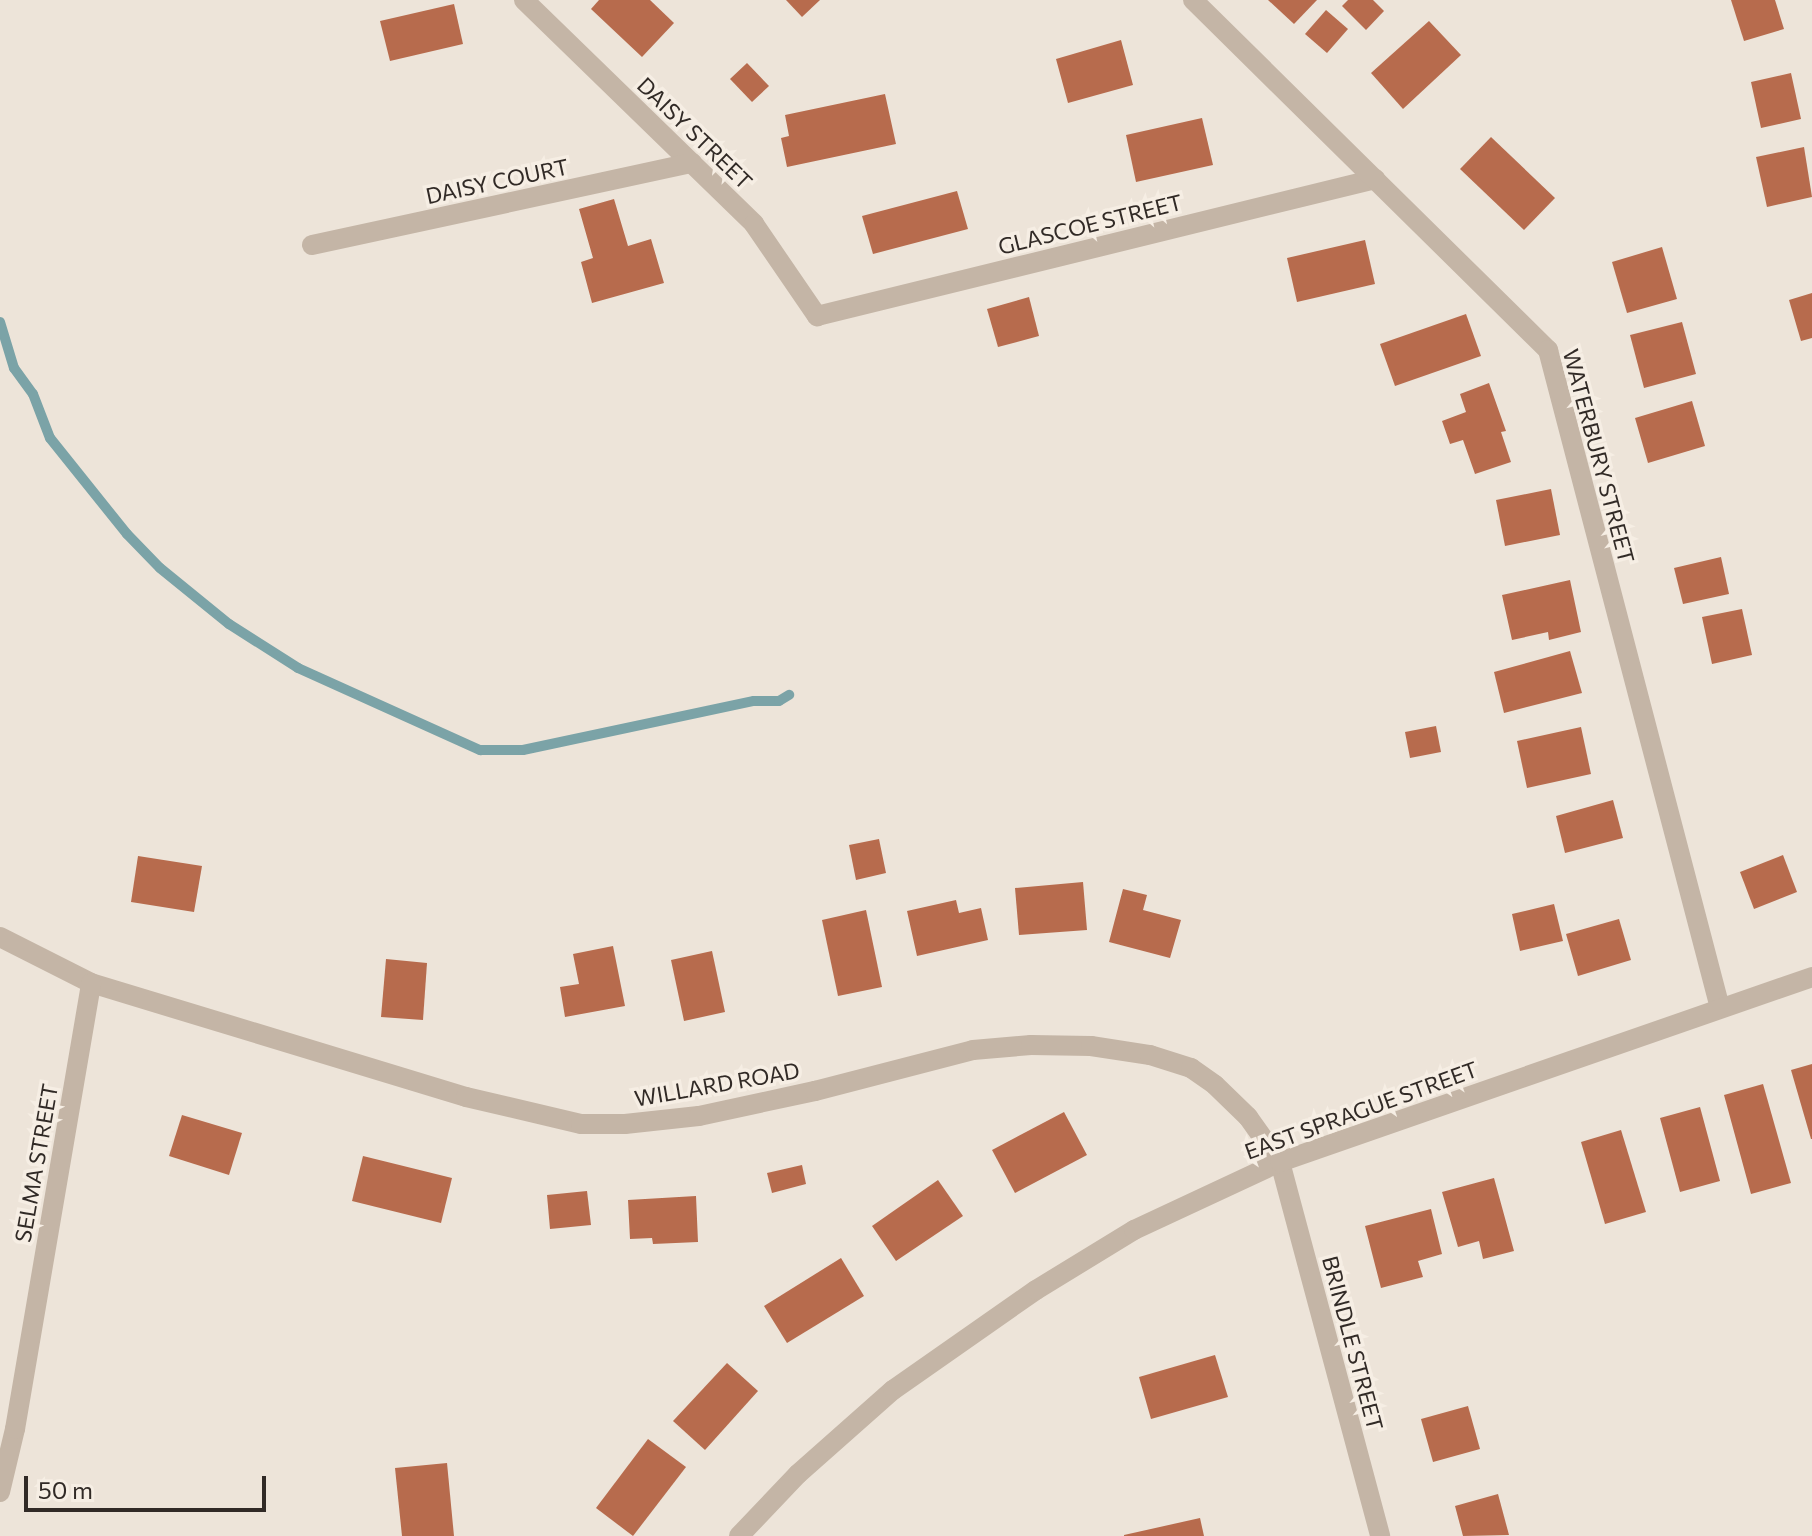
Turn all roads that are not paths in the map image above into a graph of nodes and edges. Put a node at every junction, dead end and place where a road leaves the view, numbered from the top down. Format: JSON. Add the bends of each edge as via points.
{"nodes":[{"id":1,"x":524,"y":0,"type":"edge"},
{"id":2,"x":1193,"y":0,"type":"edge"},
{"id":3,"x":692,"y":163,"type":"junction"},
{"id":4,"x":1375,"y":179,"type":"junction"},
{"id":5,"x":312,"y":245,"type":"dead end"},
{"id":6,"x":817,"y":316,"type":"joint"},
{"id":7,"x":0,"y":937,"type":"edge"},
{"id":8,"x":1812,"y":977,"type":"edge"},
{"id":9,"x":91,"y":983,"type":"junction"},
{"id":10,"x":1720,"y":1008,"type":"junction"},
{"id":11,"x":1280,"y":1162,"type":"junction"},
{"id":12,"x":0,"y":1492,"type":"edge"},
{"id":13,"x":739,"y":1536,"type":"edge"},
{"id":14,"x":1380,"y":1536,"type":"edge"}],
"edges":[{"from":1,"to":3,"type":"street","name":"DAISY STREET"},
{"from":2,"to":4,"type":"street","name":"WATERBURY STREET"},
{"from":3,"to":5,"type":"street","name":"DAISY COURT"},
{"from":3,"to":6,"type":"street","name":"DAISY STREET","via":[[754,224]]},
{"from":4,"to":6,"type":"street","name":"GLASCOE STREET"},
{"from":4,"to":10,"type":"street","name":"WATERBURY STREET","via":[[1548,350]]},
{"from":7,"to":9,"type":"street","name":"WILLARD ROAD"},
{"from":8,"to":10,"type":"street","name":"EAST SPRAGUE STREET"},
{"from":9,"to":11,"type":"street","name":"WILLARD ROAD","via":[[466,1097],[581,1124],[699,1116],[973,1050],[1091,1046],[1191,1068],[1248,1117]]},
{"from":9,"to":12,"type":"street","name":"SELMA STREET"},
{"from":10,"to":11,"type":"street","name":"EAST SPRAGUE STREET"},
{"from":11,"to":13,"type":"street","name":"EAST SPRAGUE STREET","via":[[1134,1230],[1036,1290],[893,1390],[798,1474]]},
{"from":11,"to":14,"type":"street","name":"BRINDLE STREET"}]}
